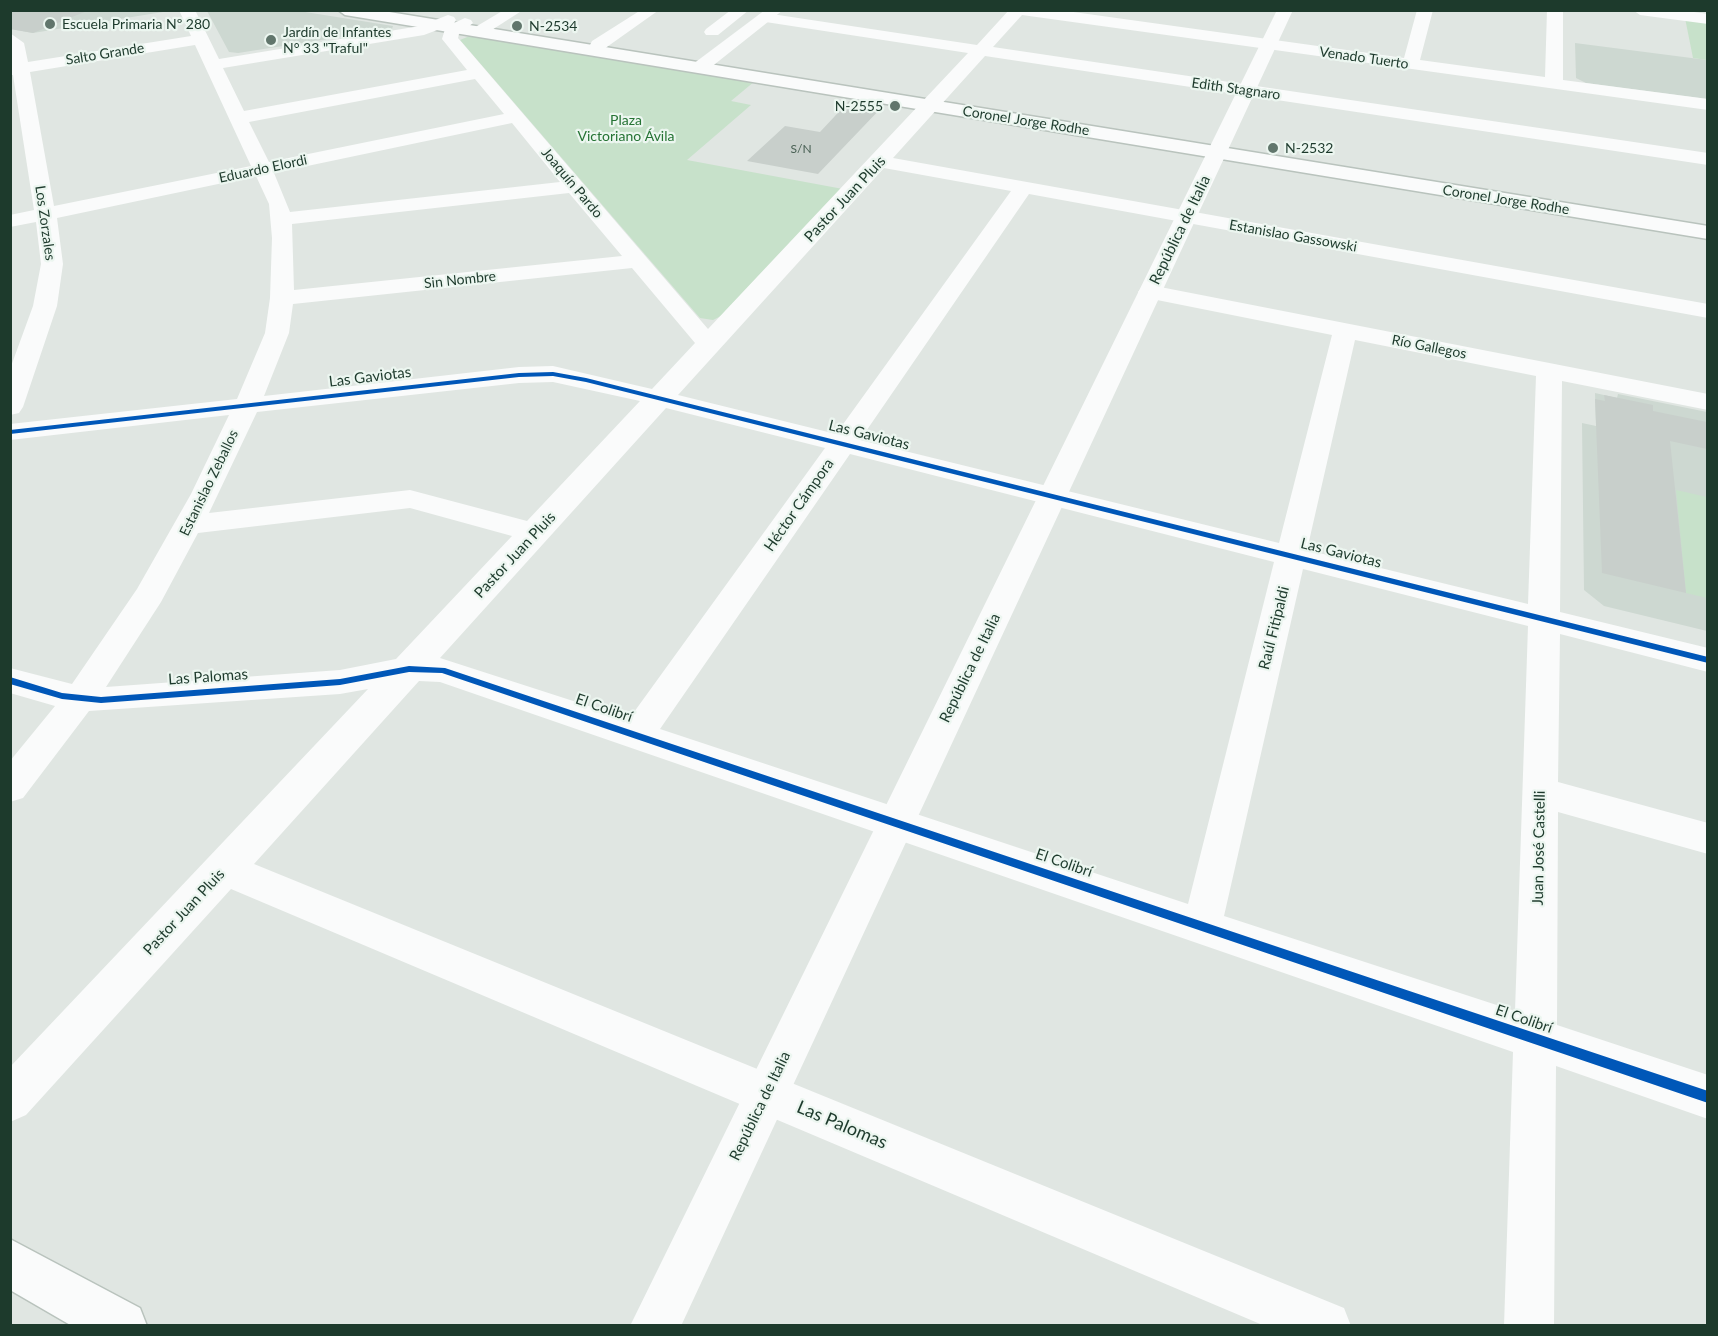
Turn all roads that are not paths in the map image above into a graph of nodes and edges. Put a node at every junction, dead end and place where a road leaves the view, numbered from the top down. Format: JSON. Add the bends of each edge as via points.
{"nodes":[{"id":1,"x":187,"y":10,"type":"edge"},
{"id":2,"x":345,"y":10,"type":"edge"},
{"id":3,"x":386,"y":10,"type":"edge"},
{"id":4,"x":516,"y":10,"type":"edge"},
{"id":5,"x":652,"y":10,"type":"edge"},
{"id":6,"x":742,"y":10,"type":"edge"},
{"id":7,"x":1020,"y":10,"type":"edge"},
{"id":8,"x":1148,"y":10,"type":"edge"},
{"id":9,"x":1285,"y":10,"type":"edge"},
{"id":10,"x":1425,"y":10,"type":"edge"},
{"id":11,"x":1555,"y":10,"type":"edge"},
{"id":12,"x":1640,"y":10,"type":"edge"},
{"id":13,"x":770,"y":14,"type":"edge"},
{"id":14,"x":1707,"y":19,"type":"edge"},
{"id":15,"x":462,"y":26,"type":"junction"},
{"id":16,"x":1137,"y":26,"type":"junction"},
{"id":17,"x":712,"y":32,"type":"dead end"},
{"id":18,"x":10,"y":38,"type":"edge"},
{"id":19,"x":200,"y":39,"type":"junction"},
{"id":20,"x":598,"y":45,"type":"junction"},
{"id":21,"x":1268,"y":45,"type":"junction"},
{"id":22,"x":982,"y":51,"type":"junction"},
{"id":23,"x":1412,"y":64,"type":"junction"},
{"id":24,"x":213,"y":65,"type":"junction"},
{"id":25,"x":703,"y":65,"type":"junction"},
{"id":26,"x":15,"y":69,"type":"edge"},
{"id":27,"x":1107,"y":69,"type":"junction"},
{"id":28,"x":479,"y":73,"type":"junction"},
{"id":29,"x":1554,"y":84,"type":"junction"},
{"id":30,"x":1247,"y":90,"type":"junction"},
{"id":31,"x":934,"y":102,"type":"junction"},
{"id":32,"x":1706,"y":111,"type":"edge"},
{"id":33,"x":516,"y":117,"type":"junction"},
{"id":34,"x":239,"y":118,"type":"junction"},
{"id":35,"x":1219,"y":148,"type":"junction"},
{"id":36,"x":1707,"y":159,"type":"edge"},
{"id":37,"x":879,"y":161,"type":"junction"},
{"id":38,"x":264,"y":169,"type":"junction"},
{"id":39,"x":575,"y":186,"type":"junction"},
{"id":40,"x":1024,"y":188,"type":"junction"},
{"id":41,"x":45,"y":214,"type":"junction"},
{"id":42,"x":1186,"y":217,"type":"junction"},
{"id":43,"x":282,"y":219,"type":"junction"},
{"id":44,"x":10,"y":221,"type":"edge"},
{"id":45,"x":1707,"y":223,"type":"edge"},
{"id":46,"x":1707,"y":233,"type":"edge"},
{"id":47,"x":638,"y":261,"type":"junction"},
{"id":48,"x":1150,"y":292,"type":"junction"},
{"id":49,"x":282,"y":298,"type":"junction"},
{"id":50,"x":1707,"y":311,"type":"edge"},
{"id":51,"x":1345,"y":330,"type":"junction"},
{"id":52,"x":709,"y":345,"type":"junction"},
{"id":53,"x":1549,"y":371,"type":"junction"},
{"id":54,"x":660,"y":399,"type":"junction"},
{"id":55,"x":1707,"y":402,"type":"edge"},
{"id":56,"x":247,"y":406,"type":"junction"},
{"id":57,"x":10,"y":407,"type":"edge"},
{"id":58,"x":10,"y":432,"type":"edge"},
{"id":59,"x":842,"y":444,"type":"junction"},
{"id":60,"x":1052,"y":496,"type":"junction"},
{"id":61,"x":189,"y":525,"type":"junction"},
{"id":62,"x":535,"y":533,"type":"junction"},
{"id":63,"x":1291,"y":556,"type":"junction"},
{"id":64,"x":1543,"y":619,"type":"junction"},
{"id":65,"x":1707,"y":660,"type":"edge"},
{"id":66,"x":409,"y":669,"type":"junction"},
{"id":67,"x":10,"y":680,"type":"edge"},
{"id":68,"x":80,"y":699,"type":"junction"},
{"id":69,"x":637,"y":735,"type":"junction"},
{"id":70,"x":10,"y":788,"type":"edge"},
{"id":71,"x":1540,"y":792,"type":"junction"},
{"id":72,"x":896,"y":822,"type":"junction"},
{"id":73,"x":1707,"y":839,"type":"edge"},
{"id":74,"x":225,"y":868,"type":"junction"},
{"id":75,"x":1202,"y":926,"type":"junction"},
{"id":76,"x":1535,"y":1038,"type":"junction"},
{"id":77,"x":766,"y":1094,"type":"junction"},
{"id":78,"x":1707,"y":1097,"type":"edge"},
{"id":79,"x":10,"y":1100,"type":"edge"},
{"id":80,"x":10,"y":1263,"type":"edge"},
{"id":81,"x":122,"y":1326,"type":"edge"},
{"id":82,"x":655,"y":1326,"type":"edge"},
{"id":83,"x":1326,"y":1326,"type":"edge"},
{"id":84,"x":1529,"y":1326,"type":"edge"}],
"edges":[{"from":1,"to":19,"type":"street","name":"Estanislao Zeballos"},
{"from":2,"to":15,"type":"street","name":"Coronel Jorge Rodhe"},
{"from":3,"to":15,"type":"street","name":"Coronel Jorge Rodhe"},
{"from":4,"to":15,"type":"street"},
{"from":5,"to":20,"type":"street"},
{"from":6,"to":17,"type":"street"},
{"from":7,"to":16,"type":"street","name":"Venado Tuerto"},
{"from":7,"to":22,"type":"street","name":"Pastor Juan Pluis"},
{"from":8,"to":16,"type":"street"},
{"from":9,"to":21,"type":"street","name":"República de Italia"},
{"from":10,"to":23,"type":"street"},
{"from":11,"to":29,"type":"street"},
{"from":12,"to":14,"type":"street"},
{"from":13,"to":22,"type":"street","name":"Edith Stagnaro"},
{"from":13,"to":25,"type":"street"},
{"from":15,"to":20,"type":"street","name":"Coronel Jorge Rodhe"},
{"from":15,"to":24,"type":"street"},
{"from":15,"to":25,"type":"street","name":"Coronel Jorge Rodhe"},
{"from":15,"to":28,"type":"street","name":"Joaquín Pardo","via":[[449,34],[450,39]]},
{"from":16,"to":21,"type":"street","name":"Venado Tuerto"},
{"from":16,"to":27,"type":"street"},
{"from":18,"to":26,"type":"street","name":"Los Zorzales","via":[[16,43]]},
{"from":19,"to":24,"type":"street","name":"Estanislao Zeballos"},
{"from":19,"to":26,"type":"street","name":"Salto Grande"},
{"from":20,"to":25,"type":"street","name":"Coronel Jorge Rodhe"},
{"from":21,"to":23,"type":"street","name":"Venado Tuerto"},
{"from":21,"to":30,"type":"street","name":"República de Italia"},
{"from":22,"to":27,"type":"street","name":"Edith Stagnaro"},
{"from":22,"to":31,"type":"street","name":"Pastor Juan Pluis"},
{"from":23,"to":29,"type":"street","name":"Venado Tuerto"},
{"from":24,"to":34,"type":"street","name":"Estanislao Zeballos"},
{"from":25,"to":31,"type":"street","name":"Coronel Jorge Rodhe"},
{"from":26,"to":41,"type":"street","name":"Los Zorzales"},
{"from":27,"to":30,"type":"street","name":"Edith Stagnaro"},
{"from":28,"to":33,"type":"street","name":"Joaquín Pardo"},
{"from":28,"to":34,"type":"street"},
{"from":29,"to":32,"type":"street","name":"Venado Tuerto"},
{"from":30,"to":35,"type":"street","name":"República de Italia"},
{"from":30,"to":36,"type":"street","name":"Edith Stagnaro"},
{"from":31,"to":35,"type":"street","name":"Coronel Jorge Rodhe"},
{"from":31,"to":37,"type":"street","name":"Pastor Juan Pluis"},
{"from":33,"to":38,"type":"street","name":"Eduardo Elordi"},
{"from":33,"to":39,"type":"street","name":"Joaquín Pardo"},
{"from":34,"to":38,"type":"street","name":"Estanislao Zeballos"},
{"from":35,"to":42,"type":"street","name":"República de Italia"},
{"from":35,"to":45,"type":"street","name":"Coronel Jorge Rodhe"},
{"from":35,"to":46,"type":"street","name":"Coronel Jorge Rodhe"},
{"from":37,"to":40,"type":"street","name":"Estanislao Gassowski"},
{"from":37,"to":52,"type":"street","name":"Pastor Juan Pluis"},
{"from":38,"to":41,"type":"street","name":"Eduardo Elordi"},
{"from":38,"to":43,"type":"street","name":"Estanislao Zeballos"},
{"from":39,"to":43,"type":"street"},
{"from":39,"to":47,"type":"street","name":"Joaquín Pardo"},
{"from":40,"to":42,"type":"street","name":"Estanislao Gassowski"},
{"from":40,"to":59,"type":"street","name":"Héctor Cámpora"},
{"from":41,"to":44,"type":"street","name":"Eduardo Elordi"},
{"from":41,"to":57,"type":"street","name":"Los Zorzales","via":[[51,246],[49,284],[38,330]]},
{"from":42,"to":48,"type":"street","name":"República de Italia"},
{"from":42,"to":50,"type":"street","name":"Estanislao Gassowski"},
{"from":43,"to":49,"type":"street","name":"Estanislao Zeballos"},
{"from":47,"to":49,"type":"street","name":"Sin Nombre"},
{"from":47,"to":52,"type":"street","name":"Joaquín Pardo"},
{"from":48,"to":51,"type":"street","name":"Río Gallegos"},
{"from":48,"to":60,"type":"street","name":"República de Italia"},
{"from":49,"to":56,"type":"street","name":"Estanislao Zeballos","via":[[277,333]]},
{"from":51,"to":53,"type":"street","name":"Río Gallegos"},
{"from":51,"to":63,"type":"street","name":"Raúl Fitipaldi"},
{"from":52,"to":54,"type":"street","name":"Pastor Juan Pluis"},
{"from":53,"to":55,"type":"street","name":"Río Gallegos"},
{"from":53,"to":64,"type":"street","name":"Juan José Castelli"},
{"from":54,"to":56,"type":"street","name":"Las Gaviotas","via":[[570,376],[536,374]]},
{"from":54,"to":59,"type":"street","name":"Las Gaviotas"},
{"from":54,"to":62,"type":"street","name":"Pastor Juan Pluis"},
{"from":56,"to":58,"type":"street","name":"Las Gaviotas"},
{"from":56,"to":61,"type":"street","name":"Estanislao Zeballos"},
{"from":59,"to":60,"type":"street","name":"Las Gaviotas"},
{"from":59,"to":69,"type":"street","name":"Héctor Cámpora"},
{"from":60,"to":63,"type":"street","name":"Las Gaviotas"},
{"from":60,"to":72,"type":"street","name":"República de Italia"},
{"from":61,"to":62,"type":"street","via":[[410,499]]},
{"from":61,"to":68,"type":"street","name":"Estanislao Zeballos","via":[[150,594]]},
{"from":62,"to":66,"type":"street","name":"Pastor Juan Pluis"},
{"from":63,"to":64,"type":"street","name":"Las Gaviotas"},
{"from":63,"to":75,"type":"street","name":"Raúl Fitipaldi"},
{"from":64,"to":65,"type":"street","name":"Las Gaviotas"},
{"from":64,"to":71,"type":"street","name":"Juan José Castelli"},
{"from":66,"to":68,"type":"street","name":"Las Palomas","via":[[340,682]]},
{"from":66,"to":69,"type":"street","name":"El Colibrí","via":[[442,670]]},
{"from":66,"to":74,"type":"street","name":"Pastor Juan Pluis"},
{"from":67,"to":68,"type":"street","name":"Las Palomas"},
{"from":68,"to":70,"type":"street","name":"Estanislao Zeballos"},
{"from":69,"to":72,"type":"street","name":"El Colibrí"},
{"from":71,"to":73,"type":"street"},
{"from":71,"to":76,"type":"street","name":"Juan José Castelli"},
{"from":72,"to":75,"type":"street","name":"El Colibrí"},
{"from":72,"to":77,"type":"street","name":"República de Italia"},
{"from":74,"to":77,"type":"street","name":"Las Palomas"},
{"from":74,"to":79,"type":"street","name":"Pastor Juan Pluis"},
{"from":75,"to":76,"type":"street","name":"El Colibrí"},
{"from":76,"to":78,"type":"street","name":"El Colibrí"},
{"from":76,"to":84,"type":"street","name":"Juan José Castelli"},
{"from":77,"to":82,"type":"street","name":"República de Italia"},
{"from":77,"to":83,"type":"street","name":"Las Palomas"},
{"from":80,"to":81,"type":"street"}]}
